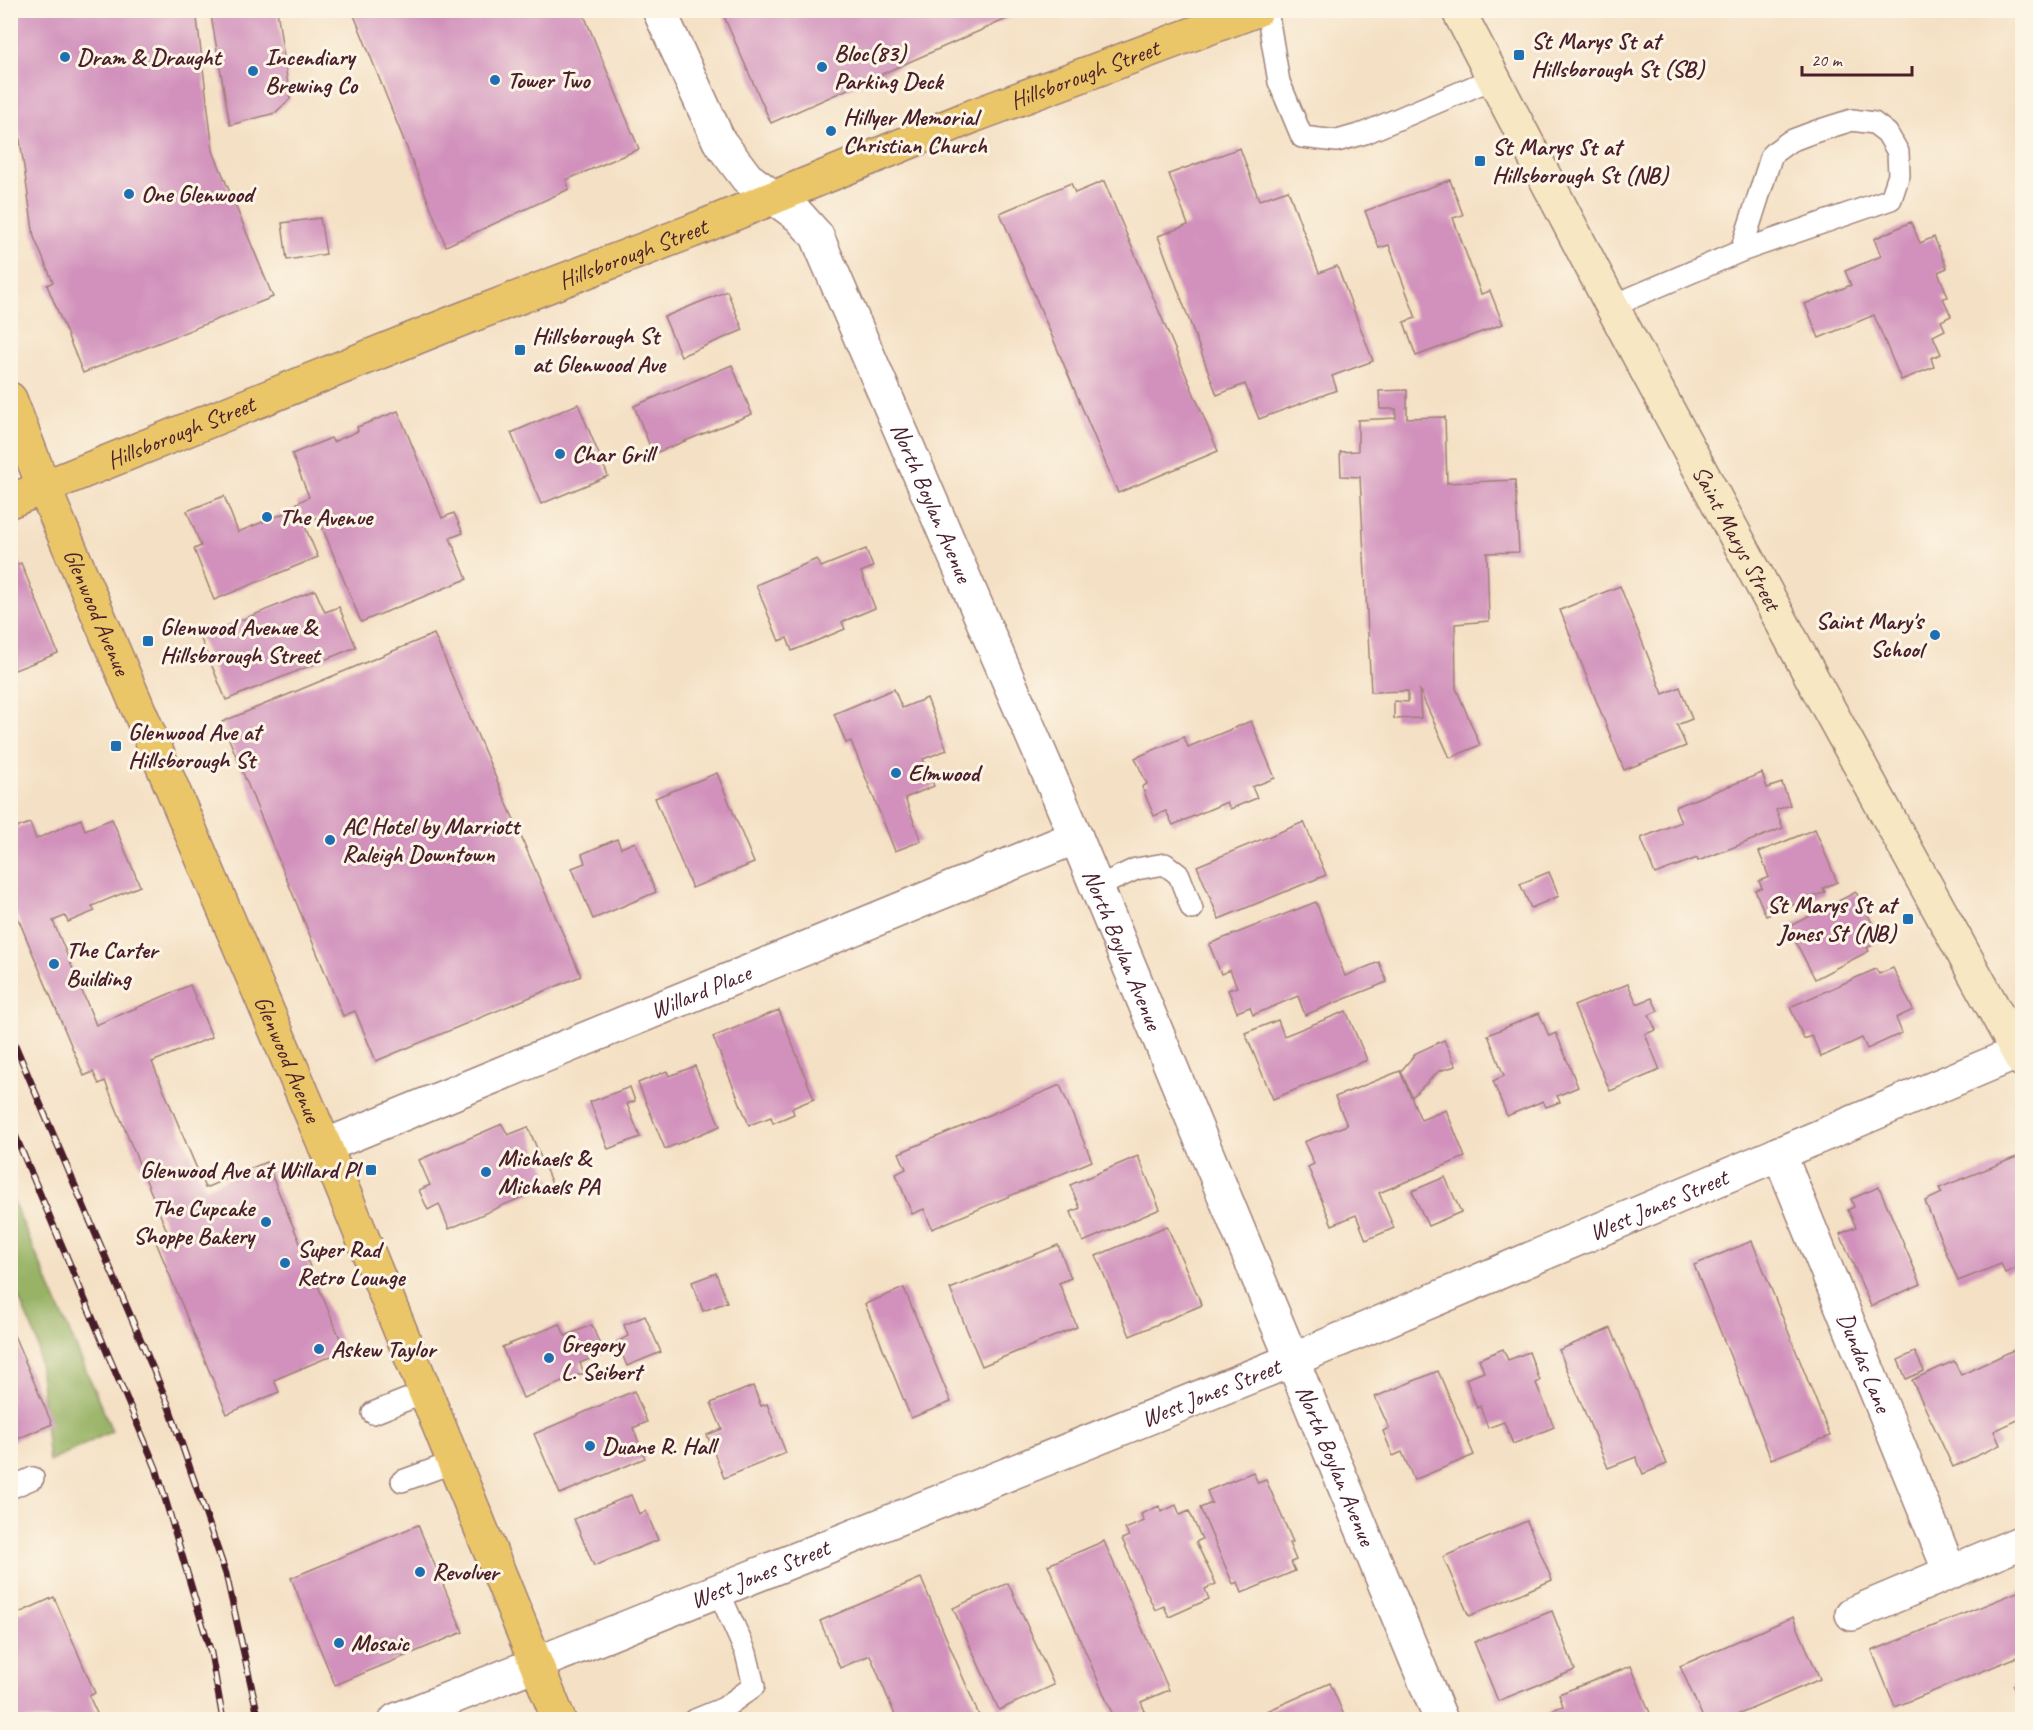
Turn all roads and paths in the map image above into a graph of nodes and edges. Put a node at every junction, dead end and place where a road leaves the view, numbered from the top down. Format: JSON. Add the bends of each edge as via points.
{"nodes":[{"id":1,"x":659,"y":10,"type":"edge"},
{"id":2,"x":1257,"y":10,"type":"edge"},
{"id":3,"x":1266,"y":10,"type":"edge"},
{"id":4,"x":1458,"y":10,"type":"edge"},
{"id":5,"x":1494,"y":78,"type":"junction"},
{"id":6,"x":774,"y":198,"type":"junction"},
{"id":7,"x":1742,"y":251,"type":"junction"},
{"id":8,"x":1612,"y":306,"type":"junction"},
{"id":9,"x":10,"y":399,"type":"edge"},
{"id":10,"x":44,"y":488,"type":"junction"},
{"id":11,"x":10,"y":501,"type":"edge"},
{"id":12,"x":1076,"y":837,"type":"junction"},
{"id":13,"x":1096,"y":887,"type":"junction"},
{"id":14,"x":1192,"y":909,"type":"dead end"},
{"id":15,"x":2021,"y":1056,"type":"edge"},
{"id":16,"x":325,"y":1146,"type":"junction"},
{"id":17,"x":1779,"y":1153,"type":"junction"},
{"id":18,"x":1292,"y":1360,"type":"junction"},
{"id":19,"x":426,"y":1392,"type":"junction"},
{"id":20,"x":373,"y":1413,"type":"dead end"},
{"id":21,"x":454,"y":1462,"type":"junction"},
{"id":22,"x":33,"y":1478,"type":"dead end"},
{"id":23,"x":402,"y":1481,"type":"dead end"},
{"id":24,"x":10,"y":1488,"type":"edge"},
{"id":25,"x":2022,"y":1542,"type":"edge"},
{"id":26,"x":1950,"y":1572,"type":"junction"},
{"id":27,"x":718,"y":1590,"type":"junction"},
{"id":28,"x":1852,"y":1614,"type":"dead end"},
{"id":29,"x":536,"y":1662,"type":"junction"},
{"id":30,"x":396,"y":1719,"type":"edge"},
{"id":31,"x":559,"y":1719,"type":"edge"},
{"id":32,"x":695,"y":1719,"type":"edge"},
{"id":33,"x":1441,"y":1719,"type":"edge"}],
"edges":[{"from":1,"to":6,"type":"street","name":"North Boylan Avenue","via":[[719,141],[747,178]]},
{"from":2,"to":6,"type":"main road","name":"Hillsborough Street","via":[[973,116]]},
{"from":3,"to":5,"type":"lane","via":[[1279,82],[1302,137],[1337,141],[1365,133]]},
{"from":4,"to":5,"type":"main road","name":"Saint Marys Street"},
{"from":5,"to":8,"type":"main road","name":"Saint Marys Street"},
{"from":6,"to":10,"type":"main road","name":"Hillsborough Street"},
{"from":6,"to":12,"type":"street","name":"North Boylan Avenue","via":[[799,216],[817,236]]},
{"from":7,"to":7,"type":"lane","via":[[1892,200],[1899,175],[1898,152],[1887,133],[1874,123],[1852,120],[1790,141],[1772,154]]},
{"from":7,"to":8,"type":"lane"},
{"from":8,"to":15,"type":"main road","name":"Saint Marys Street"},
{"from":9,"to":10,"type":"main road","name":"Glenwood Avenue"},
{"from":10,"to":11,"type":"main road","name":"Hillsborough Street"},
{"from":10,"to":16,"type":"main road","name":"Glenwood Avenue"},
{"from":12,"to":13,"type":"street","name":"North Boylan Avenue"},
{"from":12,"to":16,"type":"street","name":"Willard Place"},
{"from":13,"to":14,"type":"lane","via":[[1136,868],[1165,864],[1179,875]]},
{"from":13,"to":18,"type":"street","name":"North Boylan Avenue"},
{"from":15,"to":17,"type":"street","name":"West Jones Street"},
{"from":16,"to":19,"type":"main road","name":"Glenwood Avenue"},
{"from":17,"to":18,"type":"street","name":"West Jones Street"},
{"from":17,"to":26,"type":"street","name":"Dundas Lane"},
{"from":18,"to":27,"type":"street","name":"West Jones Street"},
{"from":18,"to":33,"type":"street","name":"North Boylan Avenue"},
{"from":19,"to":20,"type":"lane"},
{"from":19,"to":21,"type":"main road","name":"Glenwood Avenue"},
{"from":21,"to":23,"type":"lane"},
{"from":21,"to":29,"type":"main road","name":"Glenwood Avenue"},
{"from":22,"to":24,"type":"lane"},
{"from":25,"to":26,"type":"street"},
{"from":26,"to":28,"type":"street"},
{"from":27,"to":29,"type":"street","name":"West Jones Street"},
{"from":27,"to":32,"type":"lane","via":[[746,1653],[753,1686],[724,1708]]},
{"from":29,"to":30,"type":"street","name":"West Jones Street"},
{"from":29,"to":31,"type":"main road","name":"Glenwood Avenue"}]}
